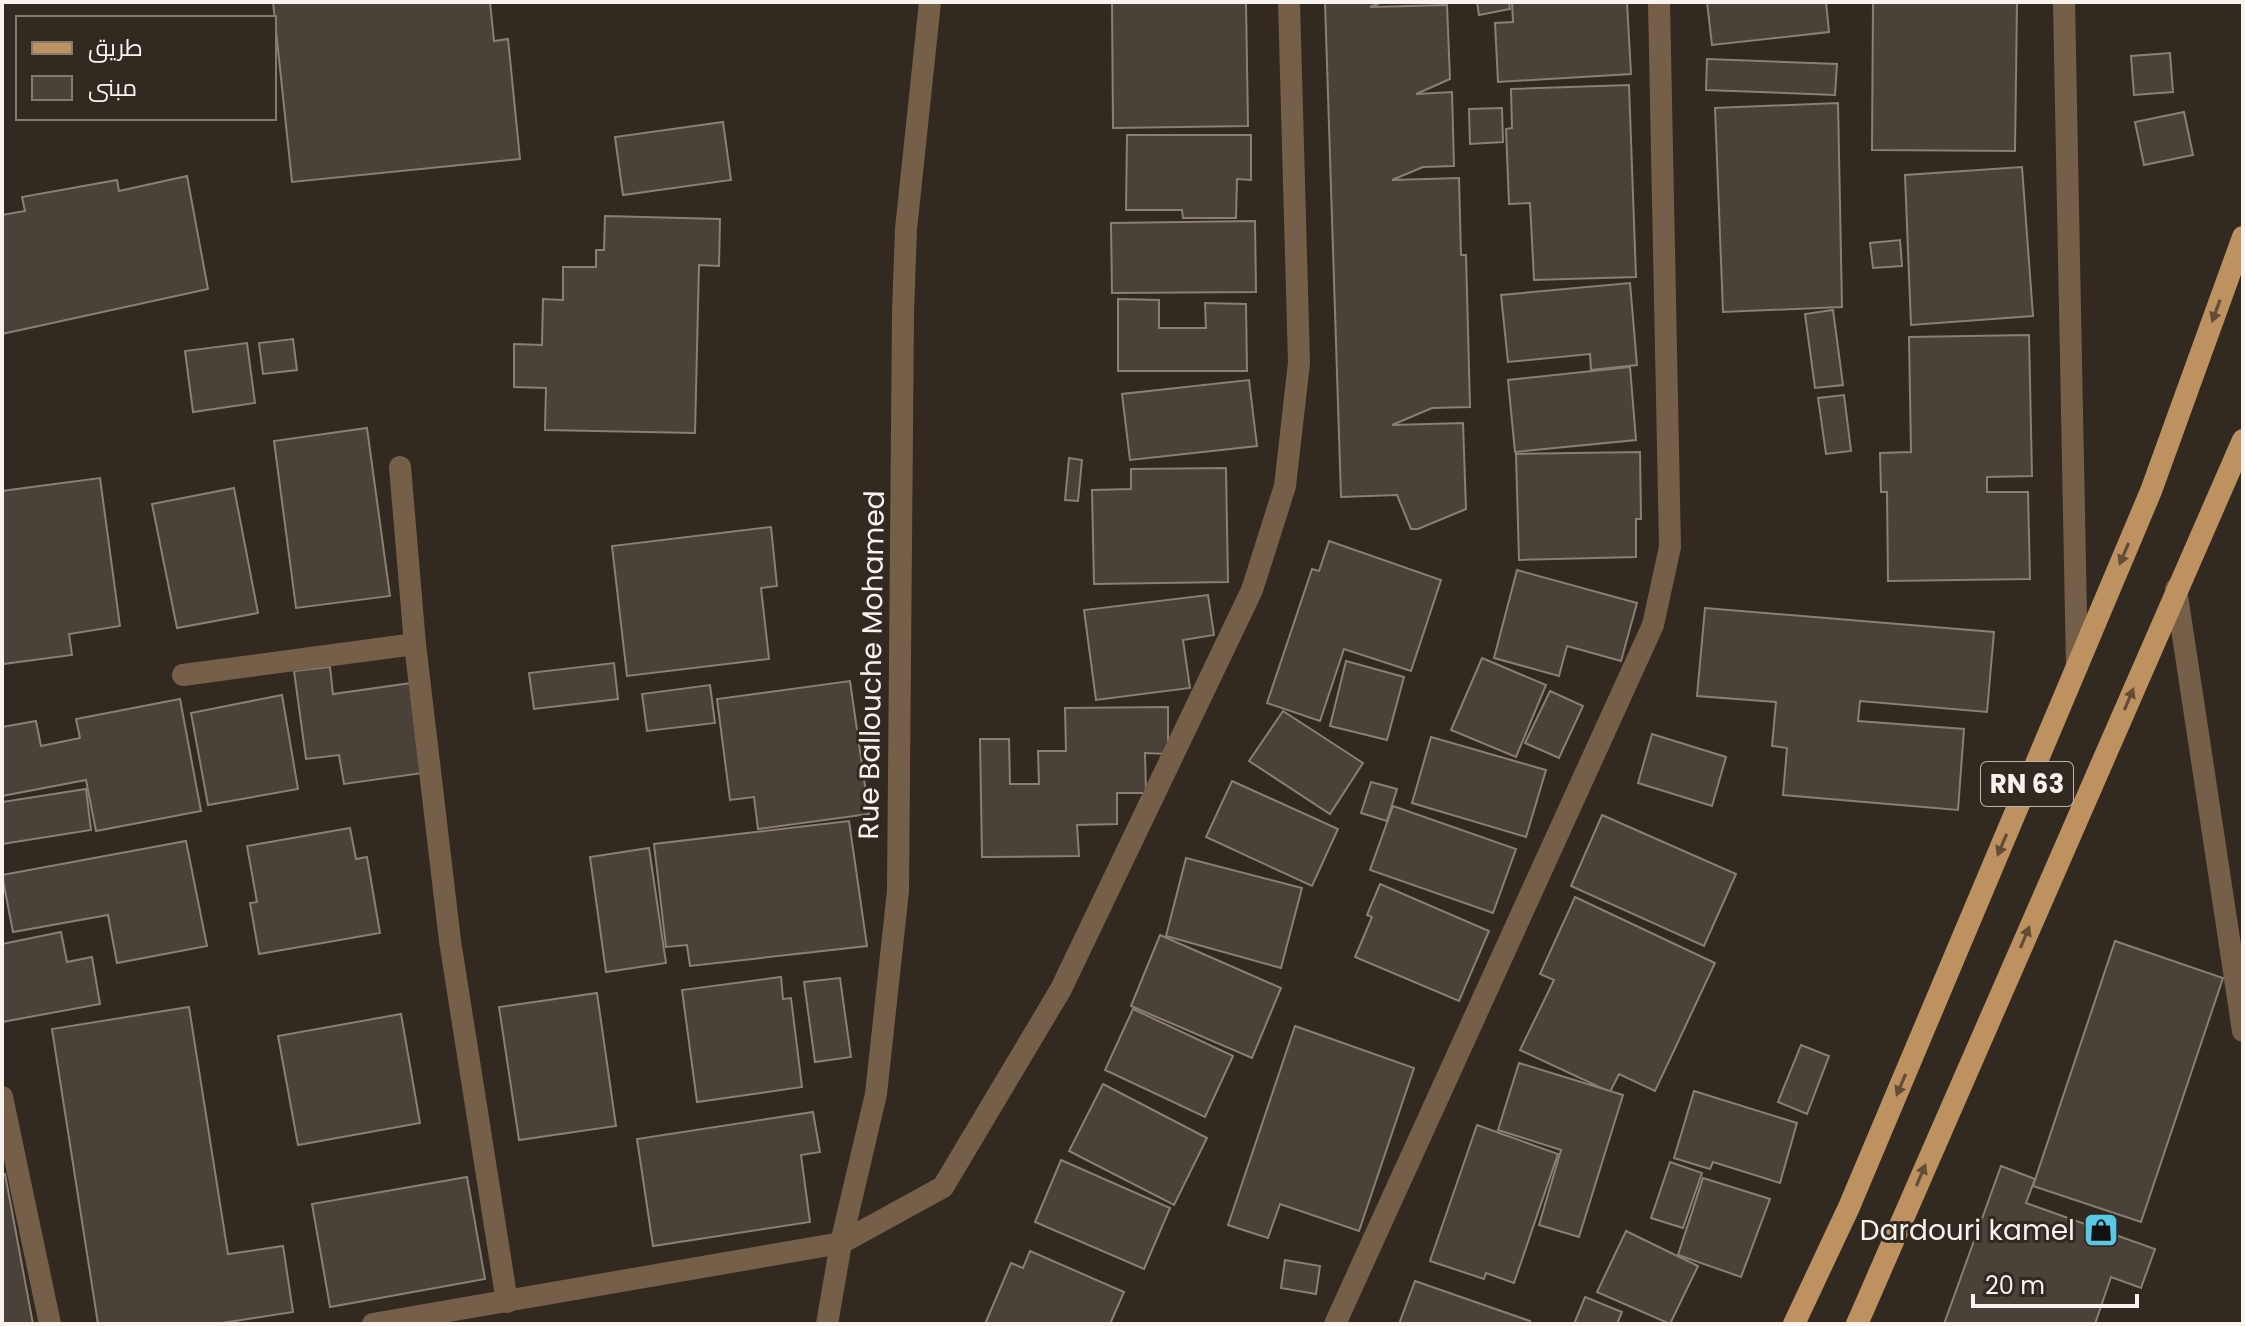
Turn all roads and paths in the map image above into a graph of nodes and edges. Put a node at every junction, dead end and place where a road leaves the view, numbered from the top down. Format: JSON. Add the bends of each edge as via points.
{"nodes":[{"id":1,"x":930,"y":2,"type":"edge"},
{"id":2,"x":1289,"y":2,"type":"edge"},
{"id":3,"x":1659,"y":2,"type":"edge"},
{"id":4,"x":2064,"y":2,"type":"edge"},
{"id":5,"x":2243,"y":237,"type":"edge"},
{"id":6,"x":2243,"y":440,"type":"edge"},
{"id":7,"x":400,"y":467,"type":"dead end"},
{"id":8,"x":2176,"y":589,"type":"junction"},
{"id":9,"x":415,"y":644,"type":"junction"},
{"id":10,"x":2077,"y":667,"type":"junction"},
{"id":11,"x":183,"y":675,"type":"dead end"},
{"id":12,"x":2243,"y":1031,"type":"edge"},
{"id":13,"x":2,"y":1097,"type":"edge"},
{"id":14,"x":841,"y":1243,"type":"junction"},
{"id":15,"x":507,"y":1302,"type":"junction"},
{"id":16,"x":50,"y":1324,"type":"edge"},
{"id":17,"x":373,"y":1324,"type":"edge"},
{"id":18,"x":827,"y":1324,"type":"edge"},
{"id":19,"x":1335,"y":1324,"type":"edge"},
{"id":20,"x":1794,"y":1324,"type":"edge"},
{"id":21,"x":1857,"y":1324,"type":"edge"}],
"edges":[{"from":1,"to":14,"type":"street","name":"Rue Ballouche Mohamed","via":[[906,229],[897,906],[876,1094]]},
{"from":2,"to":14,"type":"street","via":[[1299,363],[1285,486],[1252,590],[1061,989],[943,1187]]},
{"from":3,"to":19,"type":"street","via":[[1670,547],[1653,625]]},
{"from":4,"to":10,"type":"street"},
{"from":5,"to":10,"type":"main road","number":"RN 63","one_way":true,"via":[[2151,491]]},
{"from":6,"to":8,"type":"main road","number":"RN 63"},
{"from":7,"to":9,"type":"street"},
{"from":8,"to":12,"type":"street"},
{"from":21,"to":8,"type":"main road","number":"RN 63","one_way":true},
{"from":9,"to":11,"type":"street"},
{"from":9,"to":15,"type":"street","via":[[450,941]]},
{"from":10,"to":20,"type":"main road","number":"RN 63","one_way":true,"via":[[1849,1207]]},
{"from":13,"to":16,"type":"street"},
{"from":14,"to":15,"type":"street"},
{"from":14,"to":18,"type":"street","name":"Rue Ballouche Mohamed"},
{"from":15,"to":17,"type":"street"}]}
